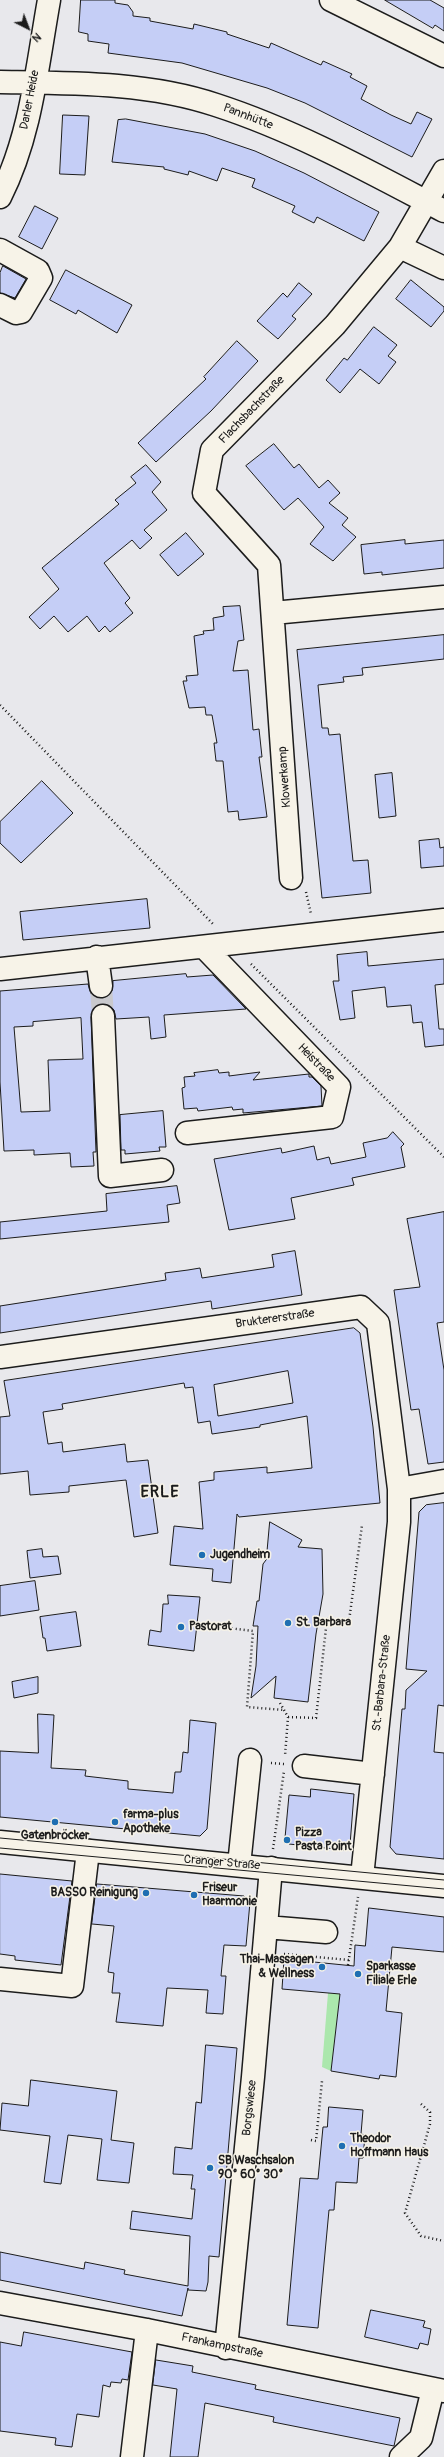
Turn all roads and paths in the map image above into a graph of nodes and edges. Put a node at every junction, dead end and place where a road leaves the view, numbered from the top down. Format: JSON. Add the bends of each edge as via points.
{"nodes":[{"id":1,"x":49,"y":0,"type":"edge"},
{"id":2,"x":331,"y":0,"type":"edge"},
{"id":3,"x":444,"y":56,"type":"edge"},
{"id":4,"x":0,"y":82,"type":"edge"},
{"id":5,"x":34,"y":83,"type":"junction"},
{"id":6,"x":444,"y":171,"type":"edge"},
{"id":7,"x":0,"y":197,"type":"edge"},
{"id":8,"x":435,"y":206,"type":"edge"},
{"id":9,"x":400,"y":247,"type":"junction"},
{"id":10,"x":0,"y":250,"type":"edge"},
{"id":11,"x":444,"y":268,"type":"edge"},
{"id":12,"x":0,"y":305,"type":"edge"},
{"id":13,"x":444,"y":597,"type":"edge"},
{"id":14,"x":273,"y":613,"type":"junction"},
{"id":15,"x":291,"y":878,"type":"joint"},
{"id":16,"x":444,"y":920,"type":"edge"},
{"id":17,"x":316,"y":934,"type":"junction"},
{"id":18,"x":204,"y":947,"type":"junction"},
{"id":19,"x":97,"y":957,"type":"junction"},
{"id":20,"x":0,"y":968,"type":"edge"},
{"id":21,"x":101,"y":986,"type":"tunnel mouth"},
{"id":22,"x":103,"y":1016,"type":"tunnel mouth"},
{"id":23,"x":187,"y":1133,"type":"dead end"},
{"id":24,"x":162,"y":1170,"type":"dead end"},
{"id":25,"x":0,"y":1357,"type":"edge"},
{"id":26,"x":444,"y":1481,"type":"edge"},
{"id":27,"x":399,"y":1489,"type":"junction"},
{"id":28,"x":362,"y":1525,"type":"dead end"},
{"id":29,"x":196,"y":1624,"type":"dead end"},
{"id":30,"x":280,"y":1703,"type":"dead end"},
{"id":31,"x":284,"y":1710,"type":"junction"},
{"id":32,"x":288,"y":1716,"type":"junction"},
{"id":33,"x":250,"y":1760,"type":"joint"},
{"id":34,"x":294,"y":1765,"type":"junction"},
{"id":35,"x":373,"y":1774,"type":"junction"},
{"id":36,"x":0,"y":1842,"type":"edge"},
{"id":37,"x":88,"y":1851,"type":"junction"},
{"id":38,"x":239,"y":1866,"type":"junction"},
{"id":39,"x":271,"y":1868,"type":"junction"},
{"id":40,"x":362,"y":1877,"type":"junction"},
{"id":41,"x":444,"y":1886,"type":"edge"},
{"id":42,"x":266,"y":1927,"type":"junction"},
{"id":43,"x":326,"y":1932,"type":"dead end"},
{"id":44,"x":292,"y":1955,"type":"dead end"},
{"id":45,"x":349,"y":1960,"type":"junction"},
{"id":46,"x":348,"y":1966,"type":"dead end"},
{"id":47,"x":0,"y":1979,"type":"edge"},
{"id":48,"x":322,"y":2081,"type":"dead end"},
{"id":49,"x":421,"y":2104,"type":"dead end"},
{"id":50,"x":311,"y":2140,"type":"dead end"},
{"id":51,"x":444,"y":2241,"type":"edge"},
{"id":52,"x":0,"y":2303,"type":"edge"},
{"id":53,"x":147,"y":2330,"type":"junction"},
{"id":54,"x":226,"y":2348,"type":"junction"},
{"id":55,"x":439,"y":2390,"type":"edge"},
{"id":56,"x":423,"y":2447,"type":"edge"},
{"id":57,"x":132,"y":2457,"type":"edge"},
{"id":58,"x":401,"y":2457,"type":"edge"}],
"edges":[{"from":1,"to":5,"type":"street","name":"Darler Heide"},
{"from":2,"to":3,"type":"street"},
{"from":4,"to":5,"type":"street","name":"Pannhütte"},
{"from":5,"to":7,"type":"street","name":"Darler Heide","via":[[21,144]]},
{"from":5,"to":8,"type":"street","name":"Pannhütte","via":[[117,86],[215,104],[294,134]]},
{"from":6,"to":8,"type":"street","name":"Flachsbachstraße"},
{"from":8,"to":9,"type":"street","name":"Flachsbachstraße"},
{"from":9,"to":11,"type":"street"},
{"from":9,"to":14,"type":"street","name":"Flachsbachstraße","via":[[335,325],[212,450],[204,493],[269,565]]},
{"from":10,"to":12,"type":"street","via":[[38,271],[41,278],[21,312],[16,313]]},
{"from":13,"to":14,"type":"street"},
{"from":14,"to":15,"type":"street","name":"Klowerkamp"},
{"from":15,"to":17,"type":"path","via":[[307,893]]},
{"from":16,"to":17,"type":"street"},
{"from":17,"to":18,"type":"street"},
{"from":18,"to":19,"type":"street"},
{"from":18,"to":23,"type":"street","name":"Heistraße","via":[[338,1087],[332,1117]]},
{"from":19,"to":20,"type":"street"},
{"from":19,"to":21,"type":"street"},
{"from":22,"to":24,"type":"street","via":[[110,1176]]},
{"from":25,"to":27,"type":"street","name":"Bruktererstraße","via":[[361,1307],[378,1323]]},
{"from":26,"to":27,"type":"street"},
{"from":27,"to":35,"type":"street","name":"St.-Barbara-Straße","via":[[399,1522]]},
{"from":28,"to":32,"type":"path","via":[[349,1621],[327,1619],[316,1718]]},
{"from":29,"to":31,"type":"path","via":[[253,1630],[247,1707]]},
{"from":30,"to":31,"type":"path"},
{"from":31,"to":32,"type":"path"},
{"from":32,"to":34,"type":"path"},
{"from":33,"to":34,"type":"path"},
{"from":33,"to":38,"type":"street"},
{"from":34,"to":35,"type":"street"},
{"from":34,"to":39,"type":"path"},
{"from":35,"to":40,"type":"street","name":"St.-Barbara-Straße"},
{"from":36,"to":37,"type":"street","name":"Cranger Straße"},
{"from":37,"to":38,"type":"street","name":"Cranger Straße"},
{"from":37,"to":47,"type":"street","via":[[72,1986]]},
{"from":38,"to":39,"type":"street","name":"Cranger Straße"},
{"from":39,"to":40,"type":"street","name":"Cranger Straße"},
{"from":39,"to":42,"type":"street","name":"Borgswiese"},
{"from":40,"to":41,"type":"street","name":"Cranger Straße"},
{"from":40,"to":45,"type":"path"},
{"from":42,"to":43,"type":"street"},
{"from":42,"to":54,"type":"street","name":"Borgswiese"},
{"from":44,"to":45,"type":"path"},
{"from":45,"to":46,"type":"path"},
{"from":48,"to":50,"type":"path","via":[[316,2141]]},
{"from":49,"to":51,"type":"path","via":[[430,2112],[430,2124],[405,2212],[421,2236]]},
{"from":52,"to":53,"type":"street","name":"Frankampstraße"},
{"from":53,"to":54,"type":"street","name":"Frankampstraße"},
{"from":53,"to":57,"type":"street"},
{"from":54,"to":55,"type":"street","name":"Frankampstraße"},
{"from":55,"to":56,"type":"street"},
{"from":56,"to":58,"type":"street"}]}
